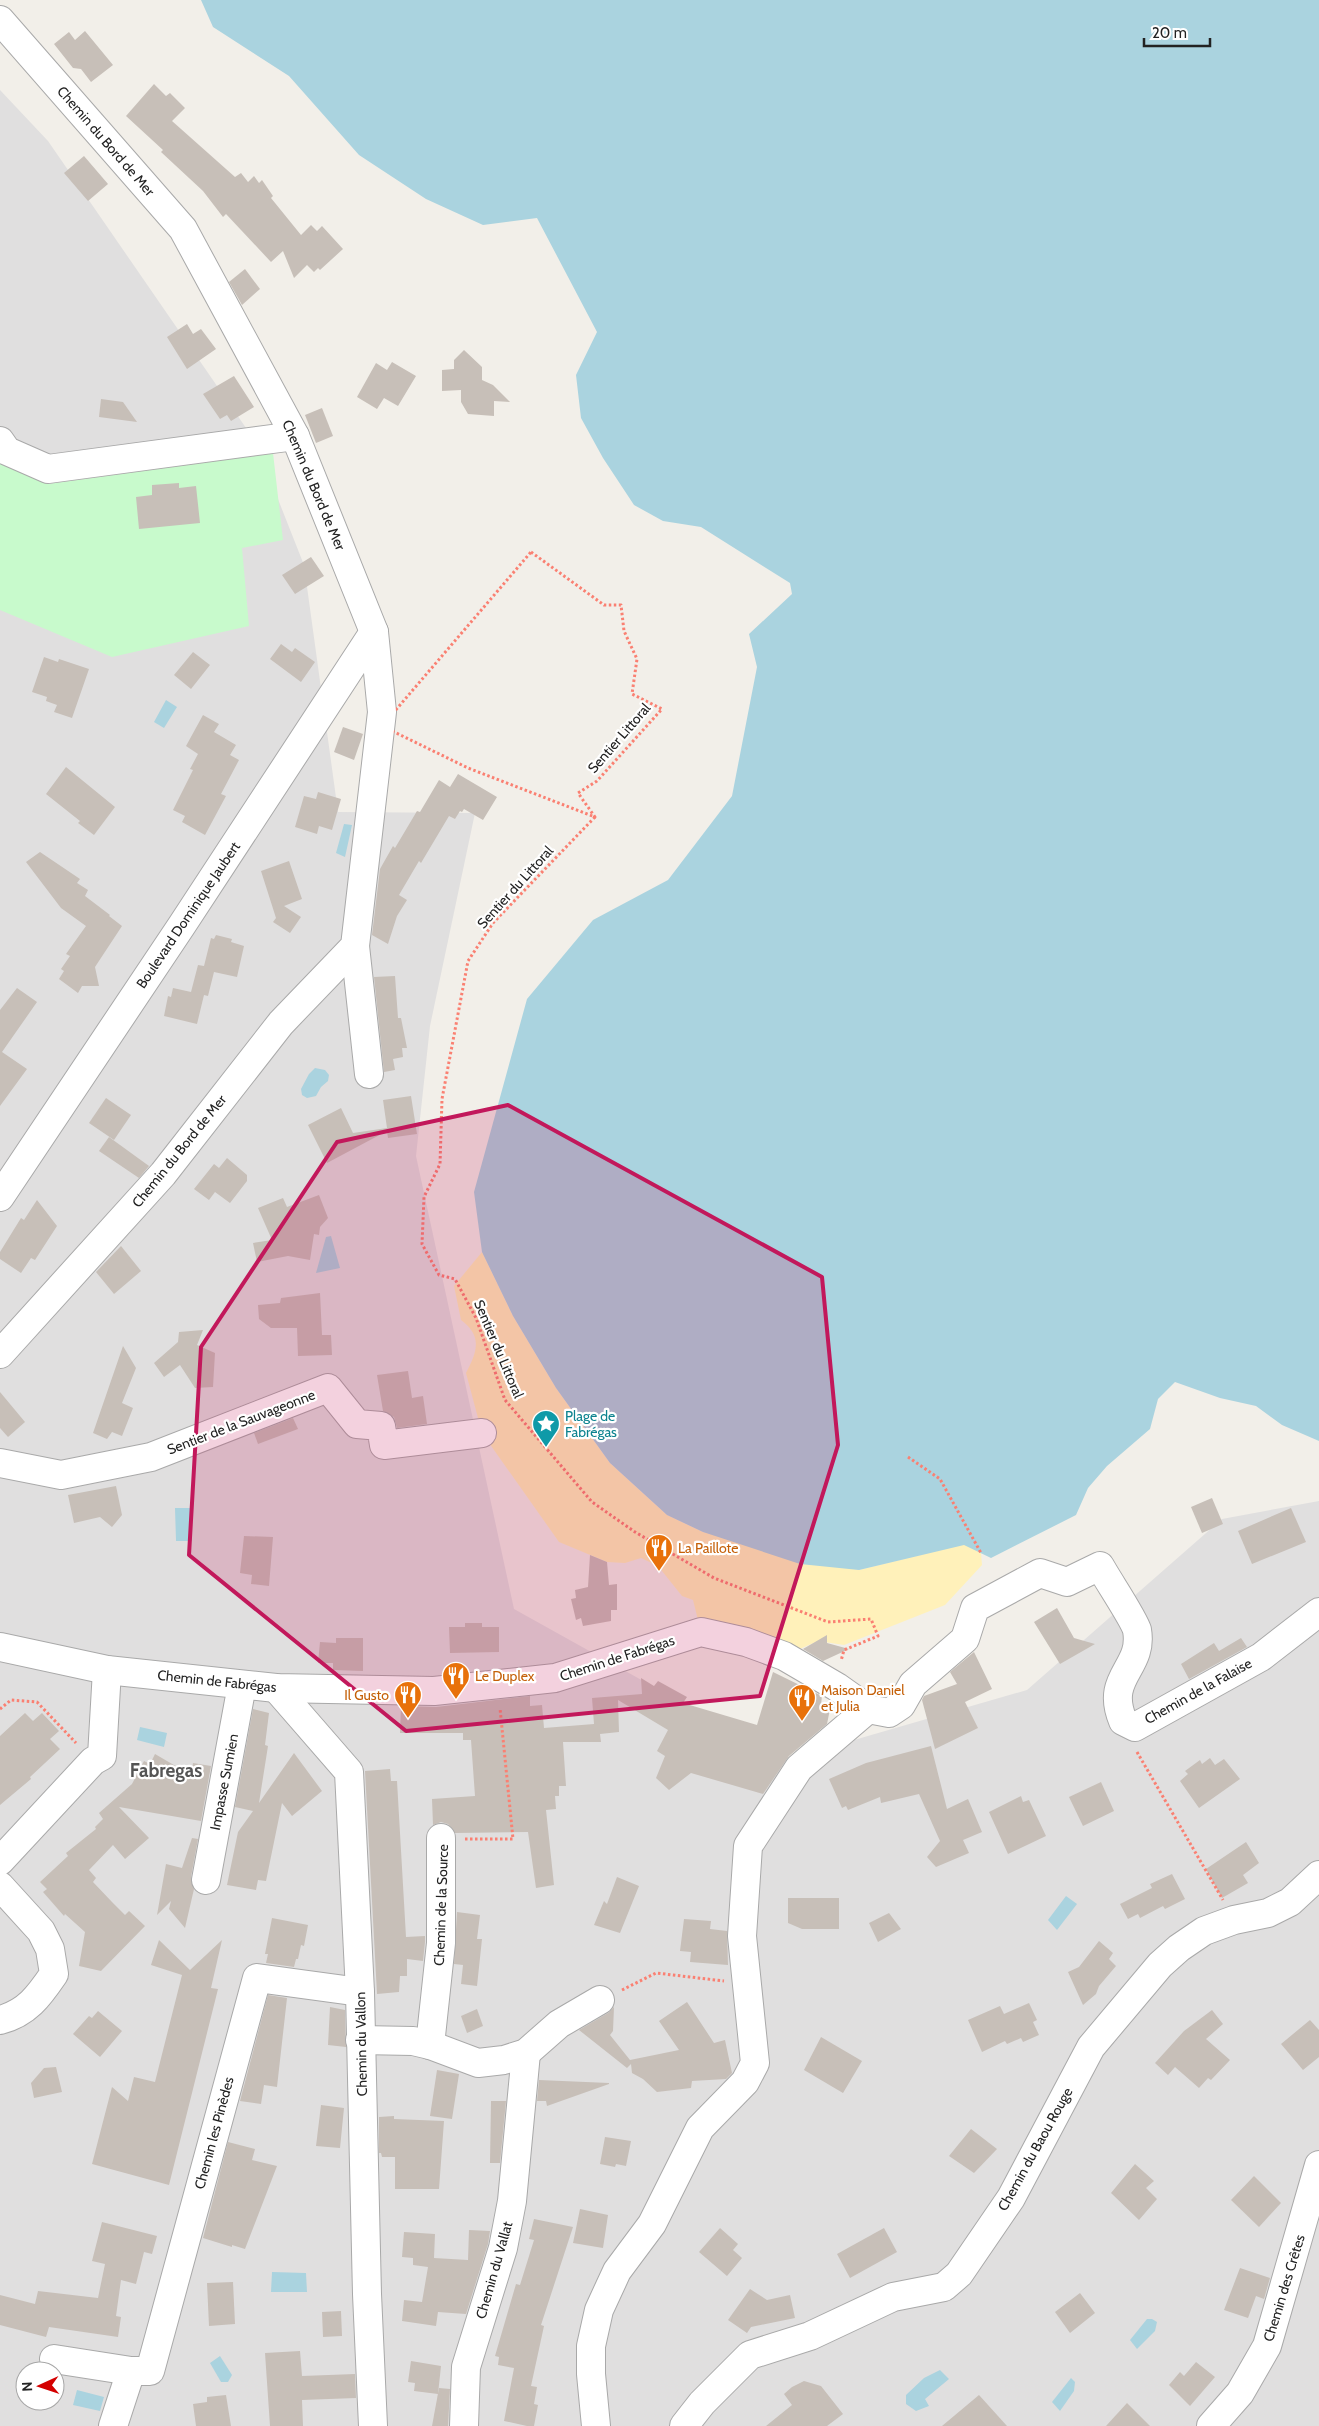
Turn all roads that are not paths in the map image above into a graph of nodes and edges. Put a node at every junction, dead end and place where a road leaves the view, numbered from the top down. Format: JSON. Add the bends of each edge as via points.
{"nodes":[{"id":1,"x":0,"y":20,"type":"edge"},
{"id":2,"x":295,"y":436,"type":"junction"},
{"id":3,"x":0,"y":441,"type":"edge"},
{"id":4,"x":374,"y":632,"type":"junction"},
{"id":5,"x":355,"y":946,"type":"junction"},
{"id":6,"x":369,"y":1074,"type":"dead end"},
{"id":7,"x":0,"y":1197,"type":"edge"},
{"id":8,"x":0,"y":1354,"type":"edge"},
{"id":9,"x":482,"y":1433,"type":"dead end"},
{"id":10,"x":0,"y":1463,"type":"edge"},
{"id":11,"x":1319,"y":1612,"type":"edge"},
{"id":12,"x":0,"y":1647,"type":"edge"},
{"id":13,"x":107,"y":1670,"type":"junction"},
{"id":14,"x":242,"y":1684,"type":"junction"},
{"id":15,"x":276,"y":1688,"type":"junction"},
{"id":16,"x":878,"y":1711,"type":"junction"},
{"id":17,"x":441,"y":1838,"type":"road end"},
{"id":18,"x":0,"y":1861,"type":"edge"},
{"id":19,"x":1319,"y":1875,"type":"edge"},
{"id":20,"x":206,"y":1880,"type":"dead end"},
{"id":21,"x":0,"y":1886,"type":"edge"},
{"id":22,"x":360,"y":1992,"type":"junction"},
{"id":23,"x":600,"y":2000,"type":"road end"},
{"id":24,"x":0,"y":2020,"type":"edge"},
{"id":25,"x":360,"y":2040,"type":"junction"},
{"id":26,"x":430,"y":2045,"type":"junction"},
{"id":27,"x":526,"y":2053,"type":"junction"},
{"id":28,"x":1319,"y":2165,"type":"edge"},
{"id":29,"x":54,"y":2359,"type":"dead end"},
{"id":30,"x":131,"y":2371,"type":"junction"},
{"id":31,"x":113,"y":2426,"type":"edge"},
{"id":32,"x":373,"y":2426,"type":"edge"},
{"id":33,"x":464,"y":2426,"type":"edge"},
{"id":34,"x":596,"y":2426,"type":"edge"},
{"id":35,"x":684,"y":2426,"type":"edge"},
{"id":36,"x":1212,"y":2426,"type":"edge"}],
"edges":[{"from":1,"to":2,"type":"street","name":"Chemin du Bord de Mer","via":[[183,229]]},
{"from":2,"to":3,"type":"street","via":[[48,469],[7,451]]},
{"from":2,"to":4,"type":"street","name":"Chemin du Bord de Mer"},
{"from":4,"to":5,"type":"street","name":"Chemin du Bord de Mer","via":[[382,726]]},
{"from":4,"to":7,"type":"street","name":"Boulevard Dominique Jaubert"},
{"from":5,"to":6,"type":"street","name":"Chemin du Bord de Mer"},
{"from":5,"to":8,"type":"street","name":"Chemin du Bord de Mer","via":[[281,1023],[163,1174]]},
{"from":9,"to":10,"type":"street","name":"Sentier de la Sauvageonne","via":[[384,1445],[381,1426],[357,1424],[328,1388],[151,1457],[61,1475]]},
{"from":11,"to":16,"type":"street","name":"Chemin de la Falaise","via":[[1260,1657],[1135,1726],[1123,1721],[1116,1697],[1131,1665],[1136,1648],[1136,1629],[1100,1566],[1067,1582],[1040,1573],[975,1608],[964,1639],[913,1684],[901,1704]]},
{"from":12,"to":13,"type":"street","name":"Chemin de Fabrégas"},
{"from":13,"to":14,"type":"street","name":"Chemin de Fabrégas"},
{"from":13,"to":18,"type":"street","via":[[102,1756],[92,1761]]},
{"from":14,"to":15,"type":"street","name":"Chemin de Fabrégas"},
{"from":14,"to":20,"type":"street","name":"Impasse Sumien"},
{"from":15,"to":16,"type":"street","name":"Chemin de Fabrégas","via":[[434,1691],[498,1686],[555,1678],[701,1632],[746,1642],[784,1656]]},
{"from":15,"to":22,"type":"street","name":"Chemin du Vallon","via":[[349,1772]]},
{"from":16,"to":34,"type":"street","via":[[799,1768],[748,1846],[742,1936],[755,2063],[745,2082],[700,2128],[652,2224],[617,2271],[599,2310],[591,2346],[590,2374]]},
{"from":17,"to":26,"type":"street","name":"Chemin de la Source","via":[[441,1943]]},
{"from":19,"to":35,"type":"street","name":"Chemin du Baou Rouge","via":[[1290,1902],[1268,1913],[1204,1931],[1160,1965],[1091,2047],[1011,2198],[959,2274],[944,2287],[893,2297],[810,2336],[750,2355]]},
{"from":21,"to":24,"type":"street","via":[[42,1931],[50,1949],[54,1974],[34,2002],[12,2017]]},
{"from":22,"to":25,"type":"street","name":"Chemin du Vallon"},
{"from":22,"to":30,"type":"street","name":"Chemin les Pinèdes","via":[[257,1978],[150,2371]]},
{"from":23,"to":27,"type":"street","via":[[559,2024]]},
{"from":25,"to":26,"type":"street","via":[[413,2041]]},
{"from":25,"to":32,"type":"street","name":"Chemin du Vallon"},
{"from":26,"to":27,"type":"street","via":[[478,2063]]},
{"from":27,"to":33,"type":"street","name":"Chemin du Vallat","via":[[512,2200],[503,2248],[466,2367]]},
{"from":28,"to":36,"type":"street","name":"Chemin des Crêtes","via":[[1267,2346],[1240,2393]]},
{"from":29,"to":30,"type":"street","name":"Chemin les Pinèdes"},
{"from":30,"to":31,"type":"street"}]}
